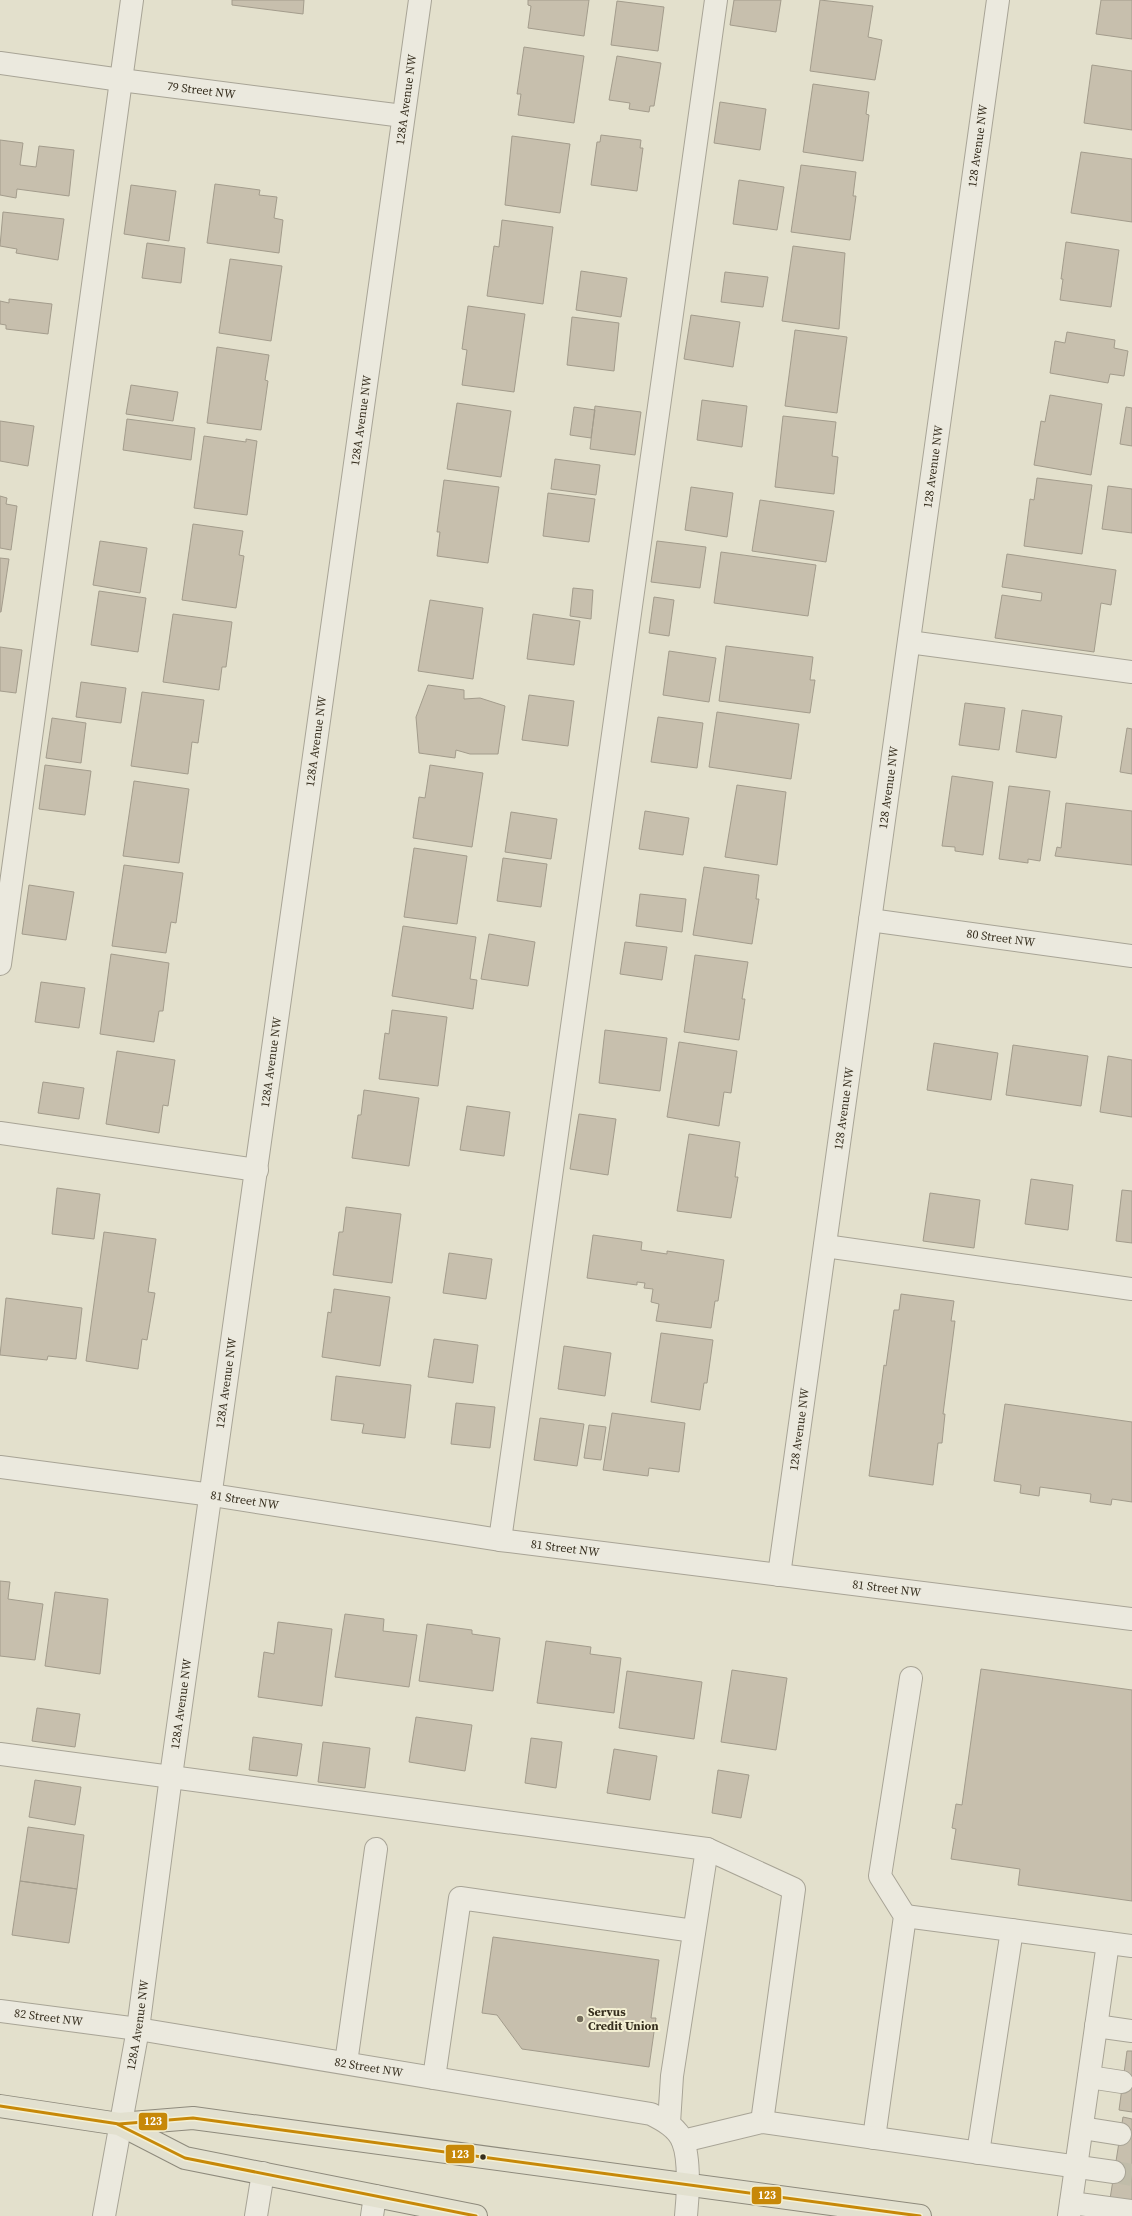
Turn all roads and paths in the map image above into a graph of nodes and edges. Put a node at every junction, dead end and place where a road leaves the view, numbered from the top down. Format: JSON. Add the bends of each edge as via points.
{"nodes":[{"id":1,"x":132,"y":0,"type":"edge"},
{"id":2,"x":420,"y":0,"type":"edge"},
{"id":3,"x":716,"y":0,"type":"edge"},
{"id":4,"x":998,"y":0,"type":"edge"},
{"id":5,"x":0,"y":63,"type":"edge"},
{"id":6,"x":122,"y":80,"type":"junction"},
{"id":7,"x":403,"y":116,"type":"junction"},
{"id":8,"x":909,"y":642,"type":"junction"},
{"id":9,"x":1132,"y":672,"type":"edge"},
{"id":10,"x":870,"y":920,"type":"junction"},
{"id":11,"x":1132,"y":956,"type":"edge"},
{"id":12,"x":0,"y":964,"type":"edge"},
{"id":13,"x":0,"y":1133,"type":"edge"},
{"id":14,"x":257,"y":1170,"type":"junction"},
{"id":15,"x":825,"y":1246,"type":"junction"},
{"id":16,"x":1132,"y":1289,"type":"edge"},
{"id":17,"x":0,"y":1467,"type":"edge"},
{"id":18,"x":212,"y":1495,"type":"junction"},
{"id":19,"x":500,"y":1540,"type":"junction"},
{"id":20,"x":779,"y":1575,"type":"junction"},
{"id":21,"x":1132,"y":1619,"type":"edge"},
{"id":22,"x":911,"y":1678,"type":"dead end"},
{"id":23,"x":0,"y":1754,"type":"edge"},
{"id":24,"x":171,"y":1776,"type":"junction"},
{"id":25,"x":376,"y":1849,"type":"dead end"},
{"id":26,"x":706,"y":1849,"type":"junction"},
{"id":27,"x":905,"y":1916,"type":"junction"},
{"id":28,"x":1012,"y":1930,"type":"junction"},
{"id":29,"x":694,"y":1931,"type":"junction"},
{"id":30,"x":1108,"y":1943,"type":"junction"},
{"id":31,"x":1132,"y":1946,"type":"edge"},
{"id":32,"x":0,"y":2011,"type":"edge"},
{"id":33,"x":1096,"y":2026,"type":"junction"},
{"id":34,"x":138,"y":2029,"type":"junction"},
{"id":35,"x":1132,"y":2031,"type":"edge"},
{"id":36,"x":346,"y":2063,"type":"junction"},
{"id":37,"x":1089,"y":2077,"type":"junction"},
{"id":38,"x":434,"y":2078,"type":"junction"},
{"id":39,"x":1122,"y":2082,"type":"dead end"},
{"id":40,"x":0,"y":2106,"type":"edge"},
{"id":41,"x":762,"y":2122,"type":"junction"},
{"id":42,"x":669,"y":2123,"type":"junction"},
{"id":43,"x":119,"y":2124,"type":"junction"},
{"id":44,"x":1082,"y":2128,"type":"junction"},
{"id":45,"x":1120,"y":2134,"type":"dead end"},
{"id":46,"x":874,"y":2138,"type":"junction"},
{"id":47,"x":683,"y":2141,"type":"junction"},
{"id":48,"x":978,"y":2153,"type":"junction"},
{"id":49,"x":1076,"y":2167,"type":"junction"},
{"id":50,"x":1114,"y":2172,"type":"tunnel mouth"},
{"id":51,"x":263,"y":2173,"type":"junction"},
{"id":52,"x":688,"y":2184,"type":"junction"},
{"id":53,"x":374,"y":2206,"type":"edge"},
{"id":54,"x":1070,"y":2209,"type":"edge"},
{"id":55,"x":1132,"y":2211,"type":"edge"},
{"id":56,"x":104,"y":2216,"type":"edge"},
{"id":57,"x":256,"y":2216,"type":"edge"},
{"id":58,"x":476,"y":2216,"type":"edge"},
{"id":59,"x":686,"y":2216,"type":"edge"},
{"id":60,"x":920,"y":2216,"type":"edge"}],
"edges":[{"from":1,"to":6,"type":"street"},
{"from":2,"to":7,"type":"street","name":"128A Avenue NW"},
{"from":3,"to":19,"type":"street"},
{"from":4,"to":8,"type":"street","name":"128 Avenue NW"},
{"from":5,"to":6,"type":"street","name":"79 Street NW"},
{"from":6,"to":7,"type":"street","name":"79 Street NW"},
{"from":6,"to":12,"type":"street"},
{"from":7,"to":14,"type":"street","name":"128A Avenue NW"},
{"from":8,"to":9,"type":"street"},
{"from":8,"to":10,"type":"street","name":"128 Avenue NW"},
{"from":10,"to":11,"type":"street","name":"80 Street NW"},
{"from":10,"to":15,"type":"street","name":"128 Avenue NW"},
{"from":13,"to":14,"type":"street"},
{"from":14,"to":18,"type":"street","name":"128A Avenue NW"},
{"from":15,"to":16,"type":"street"},
{"from":15,"to":20,"type":"street","name":"128 Avenue NW"},
{"from":17,"to":18,"type":"street","name":"81 Street NW"},
{"from":18,"to":19,"type":"street","name":"81 Street NW"},
{"from":18,"to":24,"type":"street","name":"128A Avenue NW"},
{"from":19,"to":20,"type":"street","name":"81 Street NW"},
{"from":20,"to":21,"type":"street","name":"81 Street NW"},
{"from":22,"to":27,"type":"street","via":[[880,1876]]},
{"from":23,"to":24,"type":"street"},
{"from":24,"to":26,"type":"street"},
{"from":24,"to":34,"type":"street","name":"128A Avenue NW"},
{"from":25,"to":36,"type":"street"},
{"from":26,"to":29,"type":"street"},
{"from":26,"to":41,"type":"street","via":[[794,1889]]},
{"from":27,"to":28,"type":"street"},
{"from":27,"to":46,"type":"street"},
{"from":28,"to":30,"type":"street"},
{"from":28,"to":48,"type":"street"},
{"from":29,"to":38,"type":"street","via":[[460,1898]]},
{"from":29,"to":42,"type":"street","via":[[672,2076]]},
{"from":30,"to":31,"type":"street"},
{"from":30,"to":33,"type":"street"},
{"from":32,"to":34,"type":"street","name":"82 Street NW"},
{"from":33,"to":35,"type":"street"},
{"from":33,"to":37,"type":"street"},
{"from":34,"to":36,"type":"street","name":"82 Street NW"},
{"from":34,"to":43,"type":"street","name":"128A Avenue NW"},
{"from":36,"to":38,"type":"street","name":"82 Street NW"},
{"from":37,"to":39,"type":"street"},
{"from":37,"to":44,"type":"street"},
{"from":38,"to":42,"type":"street","name":"82 Street NW","via":[[651,2114]]},
{"from":40,"to":43,"type":"main road"},
{"from":41,"to":46,"type":"street"},
{"from":41,"to":47,"type":"street"},
{"from":42,"to":47,"type":"street","name":"82 Street NW"},
{"from":43,"to":51,"type":"main road","via":[[185,2158]]},
{"from":43,"to":52,"type":"main road","via":[[194,2118]]},
{"from":43,"to":56,"type":"street","name":"128A Avenue NW"},
{"from":44,"to":45,"type":"street"},
{"from":44,"to":49,"type":"street"},
{"from":46,"to":48,"type":"street"},
{"from":47,"to":52,"type":"street"},
{"from":48,"to":49,"type":"street"},
{"from":49,"to":50,"type":"street"},
{"from":49,"to":54,"type":"street"},
{"from":51,"to":53,"type":"main road"},
{"from":51,"to":57,"type":"street"},
{"from":52,"to":59,"type":"street"},
{"from":52,"to":60,"type":"main road"},
{"from":53,"to":58,"type":"main road"},
{"from":54,"to":55,"type":"street"}]}
